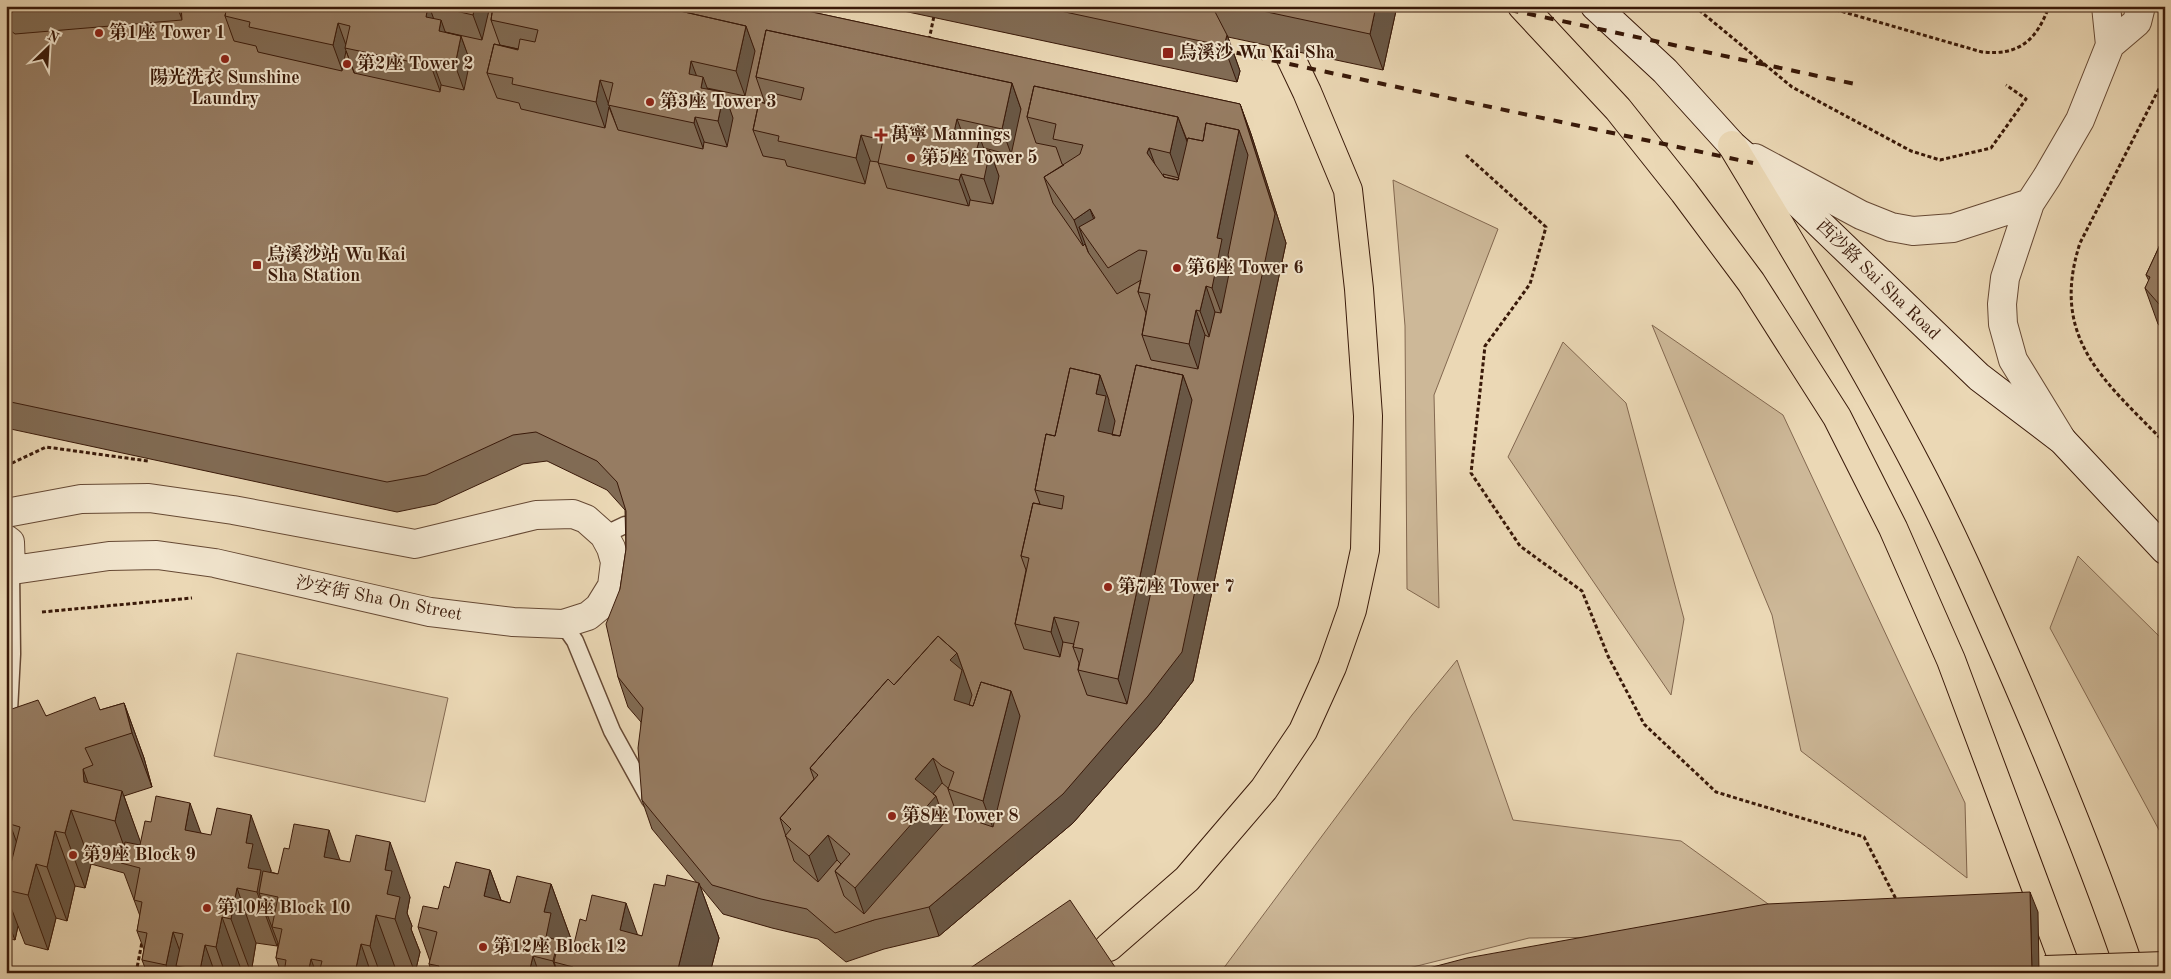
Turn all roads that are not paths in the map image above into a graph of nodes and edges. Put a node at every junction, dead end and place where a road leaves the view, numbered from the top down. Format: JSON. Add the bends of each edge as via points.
{"nodes":[{"id":1,"x":1266,"y":6,"type":"edge"},
{"id":2,"x":1522,"y":6,"type":"edge"},
{"id":3,"x":1595,"y":6,"type":"edge"},
{"id":4,"x":2106,"y":6,"type":"edge"},
{"id":5,"x":2141,"y":6,"type":"edge"},
{"id":6,"x":2110,"y":45,"type":"junction"},
{"id":7,"x":1732,"y":145,"type":"junction"},
{"id":8,"x":2030,"y":203,"type":"junction"},
{"id":9,"x":2062,"y":440,"type":"junction"},
{"id":10,"x":6,"y":513,"type":"edge"},
{"id":11,"x":6,"y":539,"type":"edge"},
{"id":12,"x":2165,"y":550,"type":"edge"},
{"id":13,"x":9,"y":570,"type":"edge"},
{"id":14,"x":563,"y":624,"type":"junction"},
{"id":15,"x":7,"y":746,"type":"edge"},
{"id":16,"x":650,"y":800,"type":"edge"},
{"id":17,"x":1109,"y":947,"type":"dead end"},
{"id":18,"x":2165,"y":966,"type":"edge"},
{"id":19,"x":2056,"y":971,"type":"edge"},
{"id":20,"x":2131,"y":973,"type":"edge"}],
"edges":[{"from":1,"to":17,"type":"main road","via":[[1348,190],[1368,416],[1365,550],[1349,618],[1332,667],[1303,731],[1264,789],[1187,879]]},
{"from":2,"to":19,"type":"main road","via":[[1618,109],[1684,192],[1751,282],[1837,417],[1893,528],[1951,660]]},
{"from":3,"to":7,"type":"street","name":"西沙路 Sai Sha Road","via":[[1665,71]]},
{"from":4,"to":6,"type":"street"},
{"from":5,"to":6,"type":"street","via":[[2137,22]]},
{"from":6,"to":8,"type":"street","via":[[2080,120]]},
{"from":7,"to":8,"type":"street","via":[[1861,215],[1890,227],[1913,231],[1953,228]]},
{"from":7,"to":9,"type":"street","name":"西沙路 Sai Sha Road","via":[[1796,201],[1978,377]]},
{"from":7,"to":20,"type":"main road","via":[[1860,361],[1920,472],[2058,774]]},
{"from":8,"to":9,"type":"street","via":[[2005,278],[2003,324],[2013,360]]},
{"from":9,"to":12,"type":"street","name":"西沙路 Sai Sha Road"},
{"from":10,"to":14,"type":"street","name":"沙安街 Sha On Street","via":[[81,499],[150,498],[415,544],[531,507],[573,514],[614,530],[611,548],[623,560],[599,607],[588,616]]},
{"from":11,"to":13,"type":"street","via":[[10,542]]},
{"from":13,"to":14,"type":"street","name":"沙安街 Sha On Street","via":[[109,556],[157,555],[215,564],[430,612],[513,622]]},
{"from":13,"to":15,"type":"lane","via":[[12,654]]},
{"from":14,"to":16,"type":"lane","via":[[575,641],[612,731]]},
{"from":18,"to":19,"type":"main road","bridge":true}]}
